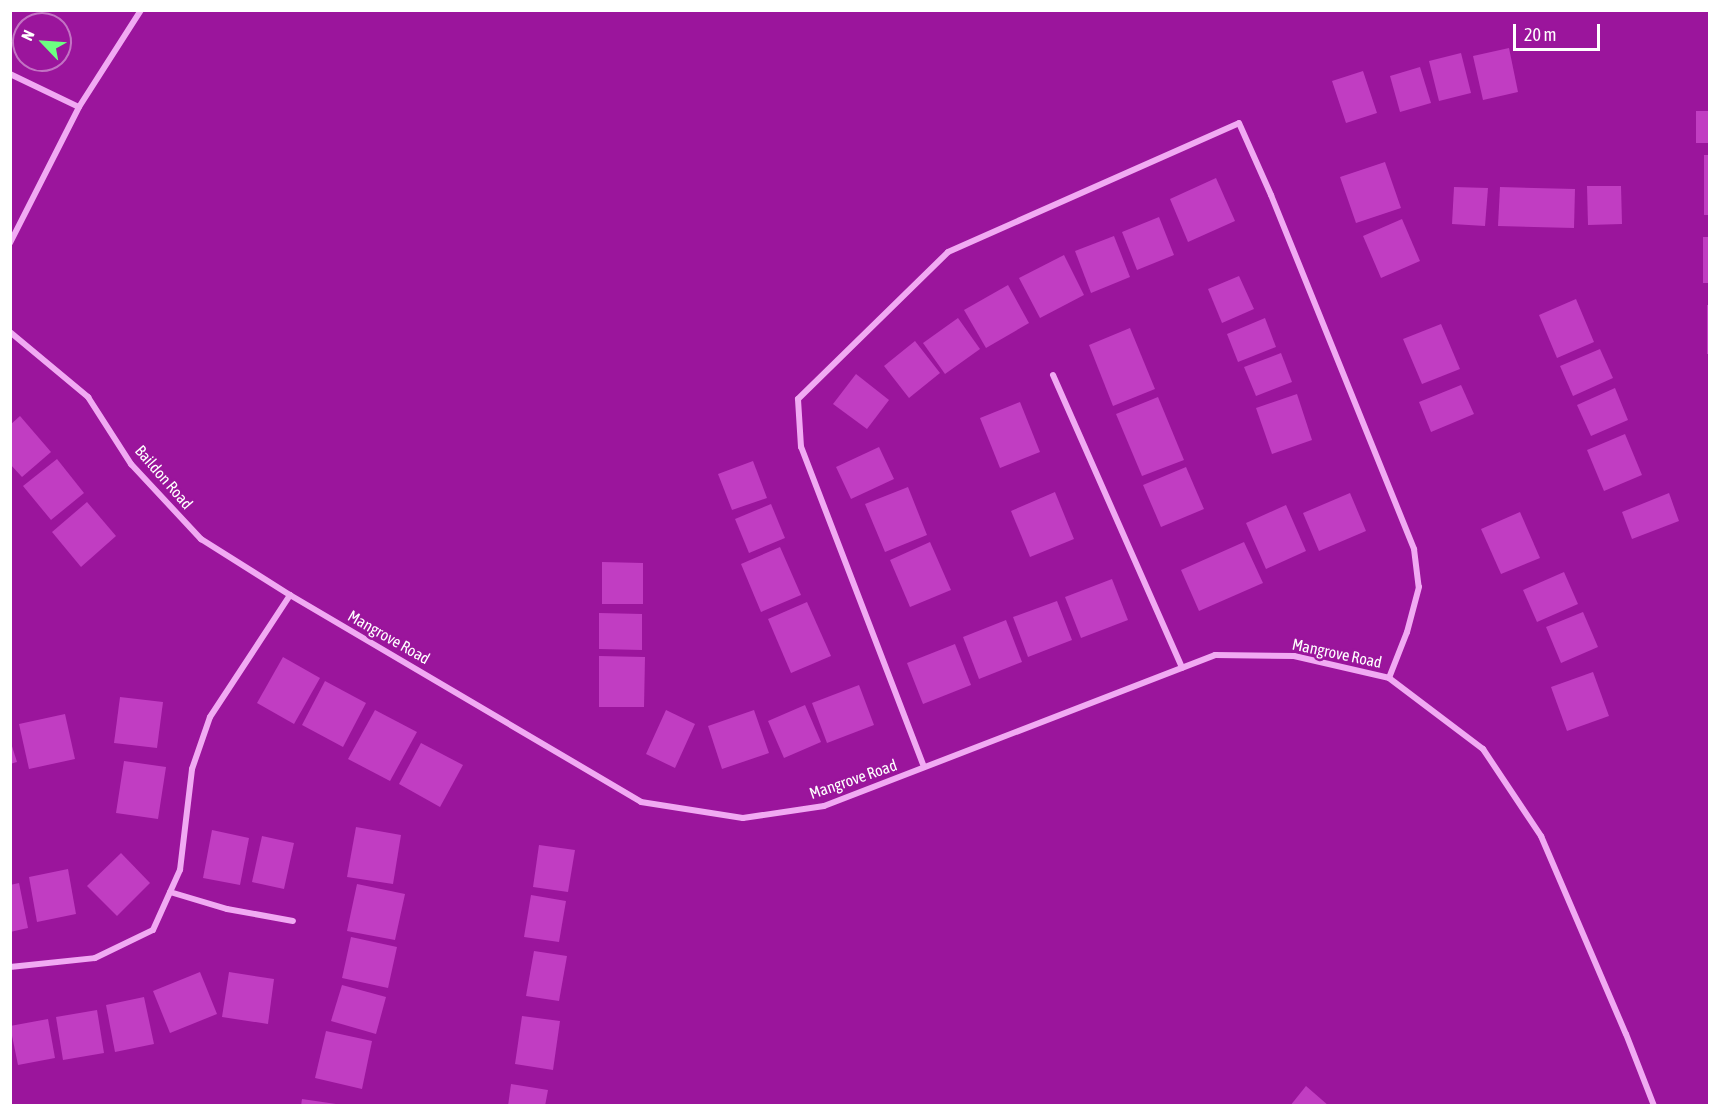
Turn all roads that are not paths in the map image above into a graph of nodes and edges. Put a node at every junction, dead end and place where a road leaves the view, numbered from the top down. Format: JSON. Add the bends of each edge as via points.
{"nodes":[{"id":1,"x":141,"y":10,"type":"edge"},
{"id":2,"x":10,"y":74,"type":"edge"},
{"id":3,"x":79,"y":107,"type":"junction"},
{"id":4,"x":10,"y":243,"type":"edge"},
{"id":5,"x":10,"y":332,"type":"edge"},
{"id":6,"x":1053,"y":375,"type":"dead end"},
{"id":7,"x":290,"y":595,"type":"junction"},
{"id":8,"x":1182,"y":668,"type":"junction"},
{"id":9,"x":1389,"y":678,"type":"junction"},
{"id":10,"x":924,"y":767,"type":"junction"},
{"id":11,"x":170,"y":892,"type":"junction"},
{"id":12,"x":293,"y":921,"type":"dead end"},
{"id":13,"x":10,"y":967,"type":"edge"},
{"id":14,"x":1654,"y":1106,"type":"edge"}],
"edges":[{"from":1,"to":3,"type":"street"},
{"from":2,"to":3,"type":"street"},
{"from":3,"to":4,"type":"street"},
{"from":5,"to":7,"type":"street","name":"Baildon Road","via":[[88,397],[131,464],[201,539]]},
{"from":6,"to":8,"type":"street"},
{"from":7,"to":10,"type":"street","name":"Mangrove Road","via":[[641,801],[743,818],[824,806]]},
{"from":7,"to":11,"type":"street","via":[[210,717],[192,769],[180,870]]},
{"from":8,"to":9,"type":"street","name":"Mangrove Road","via":[[1215,655],[1294,656]]},
{"from":8,"to":10,"type":"street","name":"Mangrove Road"},
{"from":9,"to":10,"type":"street","via":[[1419,587],[1414,549],[1239,123],[948,252],[798,399],[801,447]]},
{"from":9,"to":14,"type":"street","name":"Mangrove Road","via":[[1484,749],[1541,836]]},
{"from":11,"to":12,"type":"street","via":[[227,909]]},
{"from":11,"to":13,"type":"street","via":[[153,930],[95,958]]}]}
